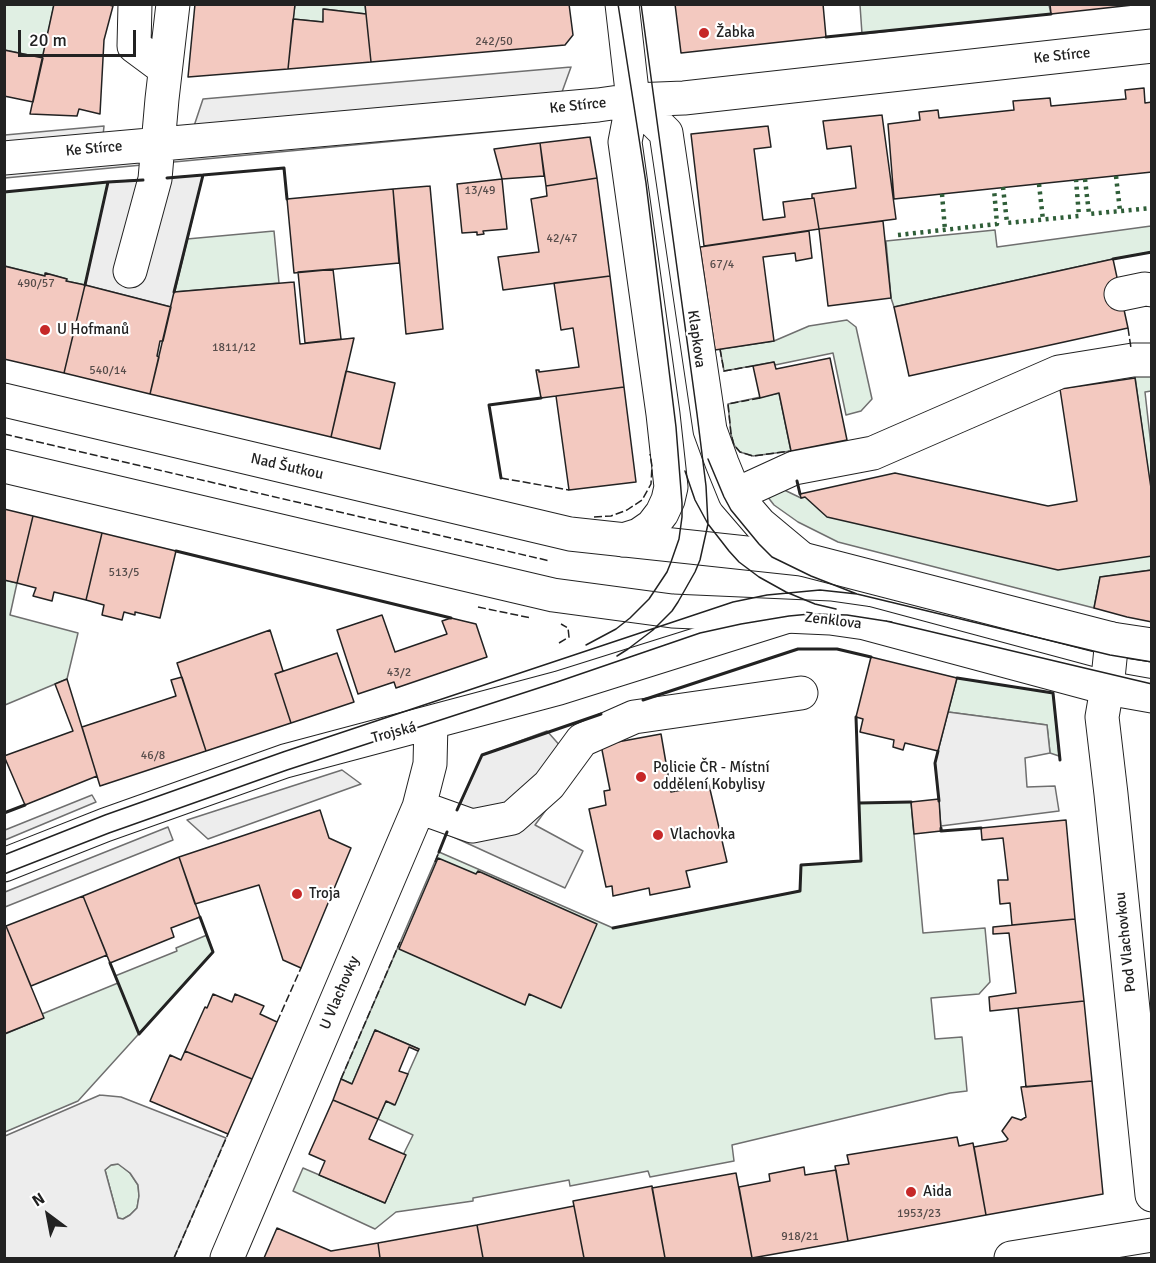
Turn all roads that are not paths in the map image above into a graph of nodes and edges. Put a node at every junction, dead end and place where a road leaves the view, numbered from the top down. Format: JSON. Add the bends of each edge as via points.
{"nodes":[{"id":1,"x":135,"y":4,"type":"edge"},
{"id":2,"x":173,"y":4,"type":"edge"},
{"id":3,"x":622,"y":4,"type":"edge"},
{"id":4,"x":1152,"y":46,"type":"edge"},
{"id":5,"x":165,"y":69,"type":"junction"},
{"id":6,"x":633,"y":100,"type":"junction"},
{"id":7,"x":158,"y":144,"type":"junction"},
{"id":8,"x":4,"y":158,"type":"edge"},
{"id":9,"x":130,"y":271,"type":"dead end"},
{"id":10,"x":1152,"y":360,"type":"edge"},
{"id":11,"x":4,"y":400,"type":"edge"},
{"id":12,"x":4,"y":466,"type":"edge"},
{"id":13,"x":735,"y":495,"type":"junction"},
{"id":14,"x":624,"y":540,"type":"junction"},
{"id":15,"x":802,"y":559,"type":"junction"},
{"id":16,"x":789,"y":616,"type":"junction"},
{"id":17,"x":1112,"y":639,"type":"junction"},
{"id":18,"x":1152,"y":645,"type":"edge"},
{"id":19,"x":1107,"y":688,"type":"junction"},
{"id":20,"x":801,"y":693,"type":"dead end"},
{"id":21,"x":1152,"y":696,"type":"edge"},
{"id":22,"x":431,"y":723,"type":"junction"},
{"id":23,"x":419,"y":807,"type":"junction"},
{"id":24,"x":4,"y":865,"type":"edge"},
{"id":25,"x":1152,"y":1196,"type":"edge"},
{"id":26,"x":1152,"y":1235,"type":"edge"},
{"id":27,"x":227,"y":1258,"type":"edge"},
{"id":28,"x":1011,"y":1258,"type":"edge"}],
"edges":[{"from":1,"to":5,"type":"street","via":[[134,46]]},
{"from":2,"to":5,"type":"street"},
{"from":3,"to":6,"type":"street"},
{"from":4,"to":6,"type":"street","name":"Ke Stírce"},
{"from":5,"to":7,"type":"street"},
{"from":6,"to":7,"type":"street","name":"Ke Stírce"},
{"from":6,"to":13,"type":"street","name":"Klapkova","via":[[666,134],[710,430]]},
{"from":6,"to":14,"type":"street","via":[[625,142],[671,487],[663,513],[652,526]]},
{"from":7,"to":8,"type":"street","name":"Ke Stírce"},
{"from":7,"to":9,"type":"street","via":[[155,179]]},
{"from":10,"to":13,"type":"street","via":[[1059,372],[873,453],[794,468]]},
{"from":11,"to":14,"type":"street","name":"Nad Šutkou","via":[[570,534]]},
{"from":12,"to":16,"type":"street","name":"Zenklova","via":[[553,595],[672,611]]},
{"from":13,"to":15,"type":"street","name":"Klapkova","via":[[760,524]]},
{"from":14,"to":15,"type":"street"},
{"from":15,"to":17,"type":"street"},
{"from":16,"to":19,"type":"street","name":"Zenklova","via":[[865,624]]},
{"from":16,"to":22,"type":"street","name":"Trojská","via":[[559,688]]},
{"from":17,"to":18,"type":"street"},
{"from":17,"to":19,"type":"street"},
{"from":19,"to":21,"type":"street","name":"Zenklova"},
{"from":19,"to":25,"type":"street","name":"Pod Vlachovkou","via":[[1102,717]]},
{"from":20,"to":23,"type":"street","via":[[634,717],[582,740],[549,785],[512,818],[472,826]]},
{"from":22,"to":23,"type":"street","name":"U Vlachovky","via":[[430,764]]},
{"from":22,"to":24,"type":"street","name":"Trojská","via":[[285,761]]},
{"from":23,"to":27,"type":"street","name":"U Vlachovky"},
{"from":26,"to":28,"type":"street"}]}
